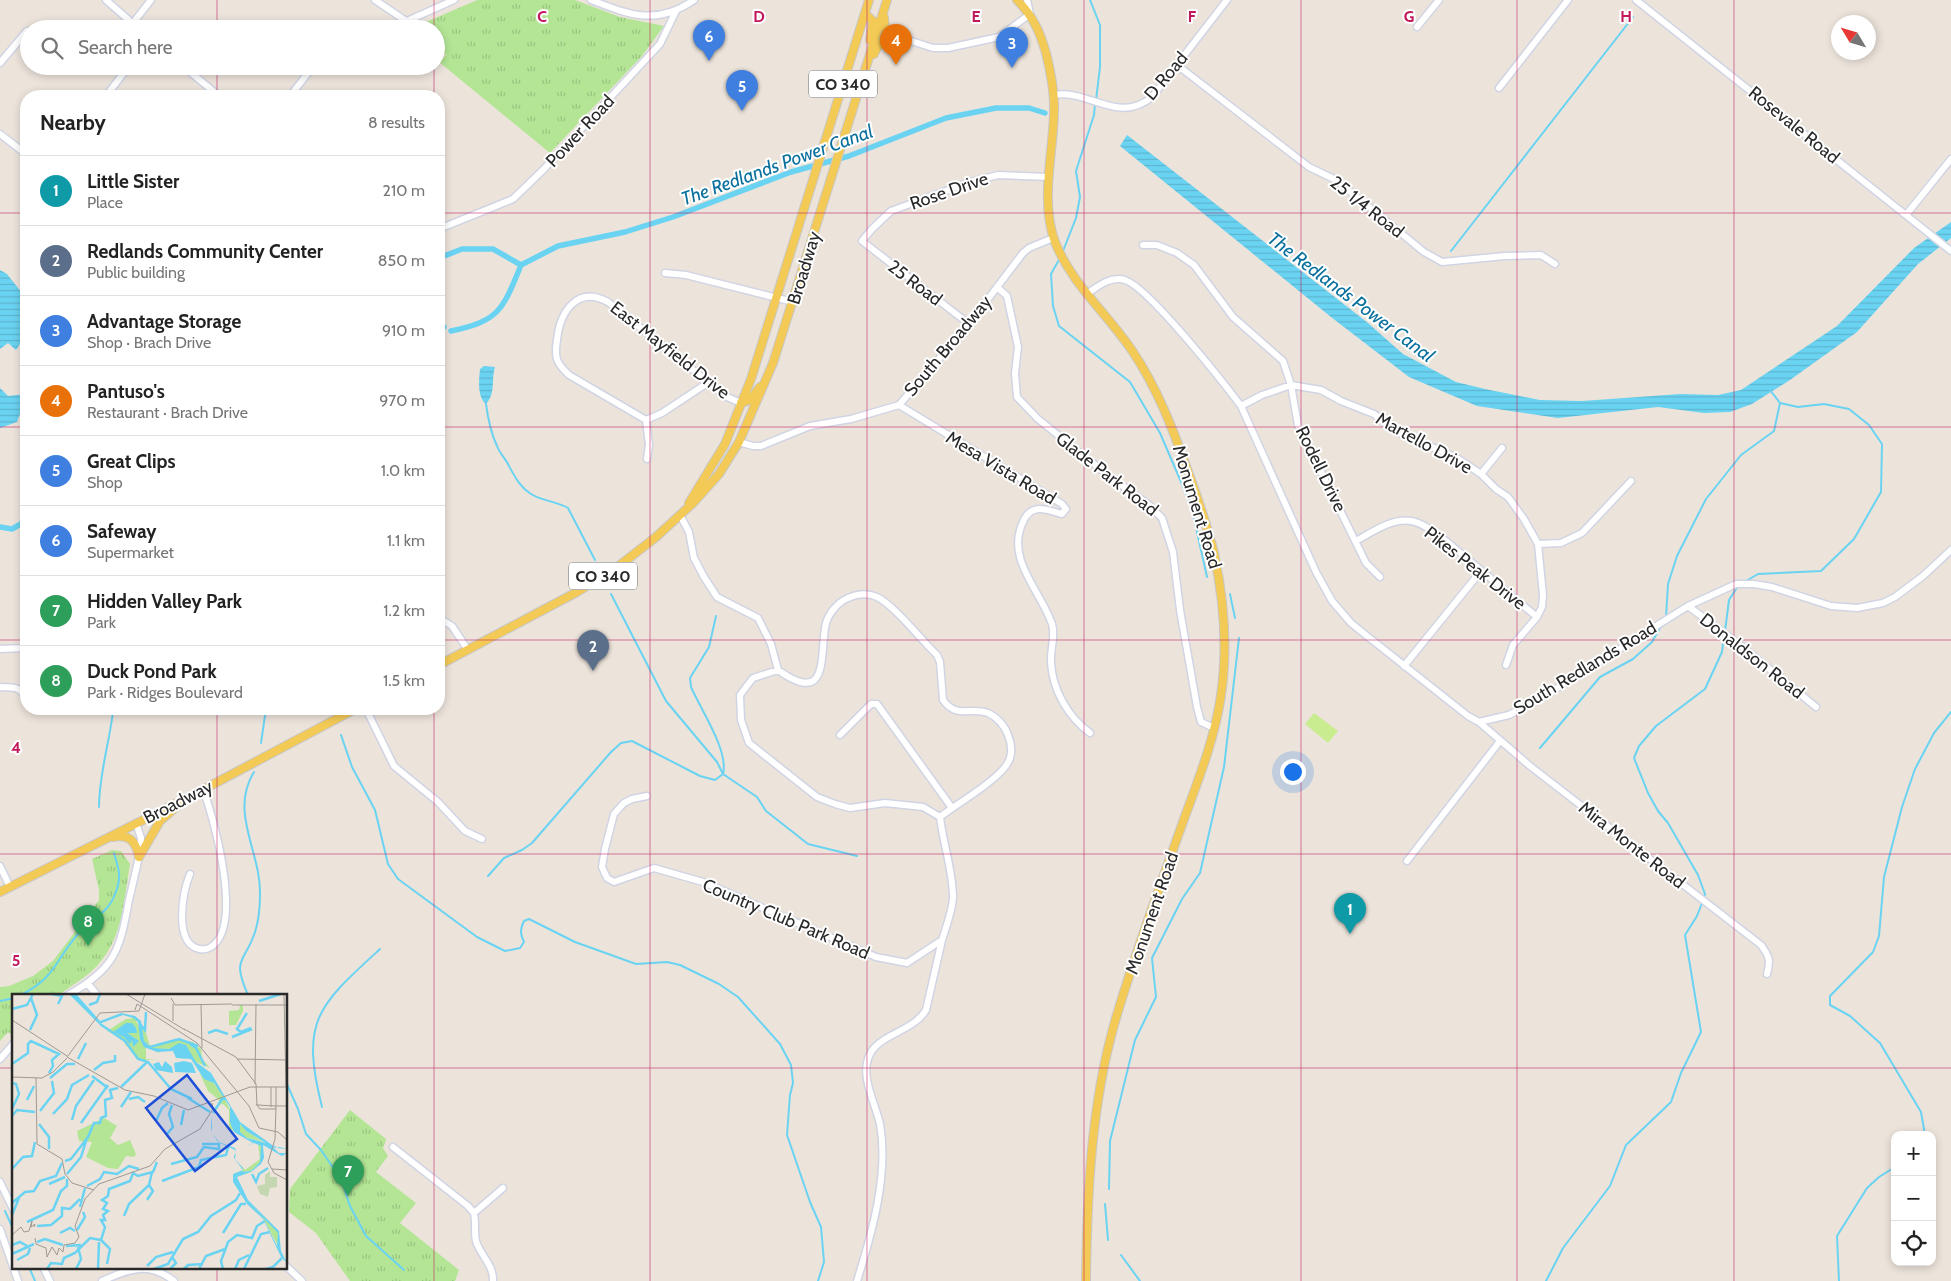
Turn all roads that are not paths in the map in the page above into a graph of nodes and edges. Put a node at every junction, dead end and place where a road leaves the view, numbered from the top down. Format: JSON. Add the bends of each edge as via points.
{"nodes":[{"id":1,"x":106,"y":0,"type":"edge"},
{"id":2,"x":151,"y":0,"type":"edge"},
{"id":3,"x":376,"y":0,"type":"edge"},
{"id":4,"x":454,"y":0,"type":"edge"},
{"id":5,"x":591,"y":0,"type":"edge"},
{"id":6,"x":694,"y":0,"type":"edge"},
{"id":7,"x":869,"y":0,"type":"edge"},
{"id":8,"x":887,"y":0,"type":"edge"},
{"id":9,"x":1017,"y":0,"type":"edge"},
{"id":10,"x":1027,"y":0,"type":"edge"},
{"id":11,"x":1227,"y":0,"type":"edge"},
{"id":12,"x":1439,"y":0,"type":"edge"},
{"id":13,"x":1568,"y":0,"type":"edge"},
{"id":14,"x":1636,"y":0,"type":"edge"},
{"id":15,"x":676,"y":11,"type":"junction"},
{"id":16,"x":865,"y":14,"type":"junction"},
{"id":17,"x":1030,"y":14,"type":"junction"},
{"id":18,"x":129,"y":20,"type":"edge"},
{"id":19,"x":135,"y":20,"type":"edge"},
{"id":20,"x":405,"y":20,"type":"edge"},
{"id":21,"x":408,"y":20,"type":"edge"},
{"id":22,"x":1417,"y":27,"type":"dead end"},
{"id":23,"x":896,"y":36,"type":"junction"},
{"id":24,"x":20,"y":40,"type":"edge"},
{"id":25,"x":0,"y":62,"type":"edge"},
{"id":26,"x":1177,"y":65,"type":"junction"},
{"id":27,"x":122,"y":75,"type":"edge"},
{"id":28,"x":194,"y":75,"type":"edge"},
{"id":29,"x":306,"y":75,"type":"edge"},
{"id":30,"x":859,"y":88,"type":"junction"},
{"id":31,"x":1499,"y":88,"type":"dead end"},
{"id":32,"x":111,"y":90,"type":"edge"},
{"id":33,"x":212,"y":90,"type":"edge"},
{"id":34,"x":295,"y":90,"type":"edge"},
{"id":35,"x":1054,"y":95,"type":"junction"},
{"id":36,"x":0,"y":134,"type":"edge"},
{"id":37,"x":20,"y":149,"type":"edge"},
{"id":38,"x":1951,"y":159,"type":"edge"},
{"id":39,"x":1049,"y":177,"type":"junction"},
{"id":40,"x":1906,"y":215,"type":"junction"},
{"id":41,"x":445,"y":227,"type":"edge"},
{"id":42,"x":1053,"y":238,"type":"junction"},
{"id":43,"x":862,"y":242,"type":"joint"},
{"id":44,"x":1143,"y":245,"type":"dead end"},
{"id":45,"x":1951,"y":251,"type":"edge"},
{"id":46,"x":1555,"y":264,"type":"dead end"},
{"id":47,"x":665,"y":273,"type":"dead end"},
{"id":48,"x":997,"y":288,"type":"junction"},
{"id":49,"x":1087,"y":294,"type":"junction"},
{"id":50,"x":776,"y":297,"type":"junction"},
{"id":51,"x":793,"y":302,"type":"junction"},
{"id":52,"x":969,"y":324,"type":"junction"},
{"id":53,"x":776,"y":354,"type":"junction"},
{"id":54,"x":709,"y":382,"type":"junction"},
{"id":55,"x":1291,"y":384,"type":"junction"},
{"id":56,"x":742,"y":403,"type":"junction"},
{"id":57,"x":899,"y":405,"type":"junction"},
{"id":58,"x":1241,"y":406,"type":"junction"},
{"id":59,"x":646,"y":420,"type":"junction"},
{"id":60,"x":739,"y":442,"type":"junction"},
{"id":61,"x":1502,"y":448,"type":"dead end"},
{"id":62,"x":647,"y":459,"type":"dead end"},
{"id":63,"x":1481,"y":474,"type":"junction"},
{"id":64,"x":1631,"y":481,"type":"dead end"},
{"id":65,"x":680,"y":514,"type":"junction"},
{"id":66,"x":1356,"y":541,"type":"junction"},
{"id":67,"x":1538,"y":544,"type":"junction"},
{"id":68,"x":1951,"y":550,"type":"edge"},
{"id":69,"x":1481,"y":571,"type":"junction"},
{"id":70,"x":1380,"y":577,"type":"dead end"},
{"id":71,"x":1688,"y":606,"type":"junction"},
{"id":72,"x":1537,"y":617,"type":"junction"},
{"id":73,"x":445,"y":622,"type":"edge"},
{"id":74,"x":20,"y":648,"type":"edge"},
{"id":75,"x":0,"y":649,"type":"edge"},
{"id":76,"x":468,"y":650,"type":"junction"},
{"id":77,"x":445,"y":662,"type":"edge"},
{"id":78,"x":1506,"y":665,"type":"dead end"},
{"id":79,"x":1404,"y":666,"type":"junction"},
{"id":80,"x":778,"y":670,"type":"junction"},
{"id":81,"x":0,"y":687,"type":"edge"},
{"id":82,"x":20,"y":689,"type":"edge"},
{"id":83,"x":1816,"y":707,"type":"dead end"},
{"id":84,"x":344,"y":715,"type":"edge"},
{"id":85,"x":369,"y":715,"type":"edge"},
{"id":86,"x":1479,"y":722,"type":"junction"},
{"id":87,"x":1214,"y":728,"type":"junction"},
{"id":88,"x":1090,"y":732,"type":"dead end"},
{"id":89,"x":840,"y":735,"type":"dead end"},
{"id":90,"x":1500,"y":741,"type":"junction"},
{"id":91,"x":203,"y":789,"type":"junction"},
{"id":92,"x":191,"y":796,"type":"junction"},
{"id":93,"x":647,"y":796,"type":"dead end"},
{"id":94,"x":952,"y":808,"type":"junction"},
{"id":95,"x":940,"y":817,"type":"junction"},
{"id":96,"x":136,"y":823,"type":"junction"},
{"id":97,"x":104,"y":839,"type":"junction"},
{"id":98,"x":482,"y":839,"type":"dead end"},
{"id":99,"x":139,"y":857,"type":"junction"},
{"id":100,"x":1408,"y":860,"type":"dead end"},
{"id":101,"x":0,"y":866,"type":"edge"},
{"id":102,"x":190,"y":874,"type":"dead end"},
{"id":103,"x":10,"y":887,"type":"junction"},
{"id":104,"x":0,"y":892,"type":"edge"},
{"id":105,"x":942,"y":940,"type":"junction"},
{"id":106,"x":1767,"y":974,"type":"dead end"},
{"id":107,"x":88,"y":984,"type":"junction"},
{"id":108,"x":70,"y":994,"type":"edge"},
{"id":109,"x":96,"y":994,"type":"edge"},
{"id":110,"x":12,"y":1045,"type":"edge"},
{"id":111,"x":0,"y":1059,"type":"edge"},
{"id":112,"x":393,"y":1147,"type":"dead end"},
{"id":113,"x":0,"y":1182,"type":"edge"},
{"id":114,"x":503,"y":1188,"type":"dead end"},
{"id":115,"x":12,"y":1207,"type":"edge"},
{"id":116,"x":474,"y":1213,"type":"junction"},
{"id":117,"x":0,"y":1229,"type":"edge"},
{"id":118,"x":12,"y":1264,"type":"edge"},
{"id":119,"x":14,"y":1268,"type":"edge"},
{"id":120,"x":44,"y":1268,"type":"edge"},
{"id":121,"x":288,"y":1268,"type":"edge"},
{"id":122,"x":18,"y":1281,"type":"edge"},
{"id":123,"x":50,"y":1281,"type":"edge"},
{"id":124,"x":102,"y":1281,"type":"edge"},
{"id":125,"x":174,"y":1281,"type":"edge"},
{"id":126,"x":302,"y":1281,"type":"edge"},
{"id":127,"x":493,"y":1281,"type":"edge"},
{"id":128,"x":857,"y":1281,"type":"edge"},
{"id":129,"x":1086,"y":1281,"type":"edge"}],
"edges":[{"from":1,"to":18,"type":"street"},
{"from":2,"to":19,"type":"street"},
{"from":3,"to":20,"type":"street"},
{"from":4,"to":21,"type":"street"},
{"from":5,"to":15,"type":"street","via":[[641,15]]},
{"from":6,"to":15,"type":"street"},
{"from":7,"to":16,"type":"main road","name":"Broadway","number":"CO 340"},
{"from":8,"to":23,"type":"main road","via":[[884,23],[887,31]]},
{"from":8,"to":30,"type":"main road","name":"Broadway","number":"CO 340"},
{"from":9,"to":17,"type":"main road","name":"Monument Road"},
{"from":10,"to":17,"type":"street"},
{"from":11,"to":26,"type":"street","name":"D Road"},
{"from":12,"to":22,"type":"street"},
{"from":13,"to":31,"type":"street"},
{"from":14,"to":40,"type":"street","name":"Rosevale Road"},
{"from":15,"to":41,"type":"street","name":"Power Road","via":[[668,31],[654,50],[513,199]]},
{"from":16,"to":30,"type":"main road","via":[[873,25]]},
{"from":16,"to":50,"type":"main road","name":"Broadway","number":"CO 340"},
{"from":17,"to":23,"type":"street","via":[[1000,37],[948,48],[933,48]]},
{"from":17,"to":35,"type":"main road","name":"Monument Road","via":[[1042,39]]},
{"from":23,"to":30,"type":"main road","via":[[879,44]]},
{"from":24,"to":25,"type":"street"},
{"from":26,"to":35,"type":"street","name":"D Road","via":[[1152,98],[1142,104],[1122,108],[1070,94]]},
{"from":26,"to":46,"type":"street","name":"25 1/4 Road","via":[[1309,167],[1336,180],[1424,252],[1442,262],[1541,255]]},
{"from":27,"to":32,"type":"street"},
{"from":28,"to":33,"type":"street"},
{"from":29,"to":34,"type":"street"},
{"from":30,"to":51,"type":"main road","name":"Broadway","number":"CO 340"},
{"from":35,"to":39,"type":"main road","name":"Monument Road"},
{"from":36,"to":37,"type":"street"},
{"from":38,"to":40,"type":"street"},
{"from":39,"to":42,"type":"main road","name":"Monument Road","via":[[1048,208]]},
{"from":39,"to":43,"type":"street","name":"Rose Drive","via":[[998,175],[967,182],[891,211]]},
{"from":40,"to":45,"type":"street","name":"Rosevale Road"},
{"from":42,"to":48,"type":"street","name":"South Broadway","via":[[1023,253]]},
{"from":42,"to":49,"type":"main road","name":"Monument Road","via":[[1066,265]]},
{"from":43,"to":52,"type":"street","name":"25 Road"},
{"from":44,"to":55,"type":"street","name":"Rodell Drive","via":[[1157,245],[1194,265],[1233,317],[1283,361]]},
{"from":47,"to":50,"type":"street","via":[[696,277]]},
{"from":48,"to":52,"type":"street","name":"South Broadway"},
{"from":48,"to":87,"type":"street","name":"Glade Park Road","via":[[1007,296],[1018,347],[1017,397],[1038,419],[1162,518],[1173,552],[1200,722]]},
{"from":49,"to":58,"type":"street","via":[[1115,279],[1127,281],[1140,289]]},
{"from":49,"to":87,"type":"main road","name":"Monument Road","via":[[1123,337],[1149,380],[1176,438],[1207,527],[1219,578],[1224,631],[1223,679]]},
{"from":50,"to":51,"type":"street"},
{"from":50,"to":56,"type":"main road","name":"Broadway","number":"CO 340"},
{"from":51,"to":53,"type":"main road","name":"Broadway","number":"CO 340"},
{"from":52,"to":57,"type":"street","name":"South Broadway"},
{"from":53,"to":56,"type":"main road","via":[[758,392]]},
{"from":53,"to":60,"type":"main road","name":"Broadway","number":"CO 340"},
{"from":54,"to":56,"type":"street","name":"East Mayfield Drive","via":[[727,397]]},
{"from":54,"to":59,"type":"street"},
{"from":54,"to":59,"type":"street","name":"East Mayfield Drive","via":[[608,302],[598,296],[580,298],[563,316],[557,334],[557,359],[569,375]]},
{"from":55,"to":58,"type":"street"},
{"from":55,"to":63,"type":"street","name":"Martello Drive","via":[[1321,390],[1374,414],[1396,431],[1457,458]]},
{"from":55,"to":66,"type":"street","name":"Rodell Drive","via":[[1298,426]]},
{"from":56,"to":65,"type":"main road","name":"Broadway","number":"CO 340","via":[[715,462]]},
{"from":57,"to":60,"type":"street","name":"South Broadway","via":[[851,419],[810,426],[760,446]]},
{"from":57,"to":88,"type":"street","name":"Mesa Vista Road","via":[[1066,509],[1062,514],[1044,508],[1031,512],[1020,527],[1018,542],[1028,579],[1052,623],[1051,662],[1056,685],[1067,710],[1078,724]]},
{"from":58,"to":79,"type":"street","via":[[1326,592],[1351,623]]},
{"from":59,"to":62,"type":"street"},
{"from":60,"to":65,"type":"main road","name":"Broadway","number":"CO 340","via":[[706,490]]},
{"from":61,"to":63,"type":"street"},
{"from":63,"to":67,"type":"street","name":"Martello Drive","via":[[1508,497]]},
{"from":64,"to":67,"type":"street","via":[[1582,533],[1561,543]]},
{"from":65,"to":76,"type":"main road","name":"Broadway","number":"CO 340","via":[[636,554],[608,573]]},
{"from":65,"to":80,"type":"street","via":[[689,532],[694,558],[704,577],[717,597],[758,618],[771,644]]},
{"from":66,"to":69,"type":"street","name":"Pikes Peak Drive","via":[[1391,523],[1411,521],[1430,530]]},
{"from":66,"to":70,"type":"street","name":"Rodell Drive","via":[[1366,563]]},
{"from":67,"to":72,"type":"street","name":"Martello Drive","via":[[1543,595]]},
{"from":68,"to":71,"type":"street","name":"South Redlands Road","via":[[1894,597],[1872,606],[1830,606],[1772,586],[1754,584],[1736,584]]},
{"from":69,"to":72,"type":"street","name":"Pikes Peak Drive"},
{"from":69,"to":79,"type":"street"},
{"from":71,"to":83,"type":"street","name":"Donaldson Road"},
{"from":71,"to":86,"type":"street","name":"South Redlands Road","via":[[1543,697],[1509,715]]},
{"from":72,"to":78,"type":"street","via":[[1513,645]]},
{"from":73,"to":76,"type":"street","via":[[452,626]]},
{"from":74,"to":75,"type":"street"},
{"from":76,"to":77,"type":"main road","name":"Broadway","number":"CO 340"},
{"from":79,"to":86,"type":"street"},
{"from":80,"to":94,"type":"street","via":[[792,680],[808,682],[818,677],[826,623],[836,607],[855,595],[871,595],[884,601],[938,655],[946,704],[956,711],[988,713],[1002,725],[1010,740],[1010,759],[1004,768],[977,792]]},
{"from":80,"to":95,"type":"street","via":[[753,678],[740,695],[741,720],[749,743],[817,797],[835,804],[850,808],[886,803],[923,807]]},
{"from":81,"to":82,"type":"street"},
{"from":84,"to":91,"type":"main road","name":"Broadway"},
{"from":85,"to":98,"type":"street","via":[[394,766],[438,802],[465,831]]},
{"from":86,"to":90,"type":"street","name":"Mira Monte Road"},
{"from":87,"to":129,"type":"main road","name":"Monument Road","via":[[1108,1048],[1094,1134]]},
{"from":89,"to":94,"type":"street","via":[[871,704],[877,704]]},
{"from":90,"to":100,"type":"street"},
{"from":90,"to":106,"type":"street","name":"Mira Monte Road","via":[[1761,945],[1771,962]]},
{"from":91,"to":92,"type":"main road","name":"Broadway"},
{"from":91,"to":102,"type":"street","via":[[213,816],[226,888],[222,932],[218,940],[204,950],[192,946],[184,934],[185,890]]},
{"from":92,"to":96,"type":"main road","name":"Broadway"},
{"from":92,"to":99,"type":"main road","via":[[160,821]]},
{"from":93,"to":105,"type":"street","name":"Country Club Park Road","via":[[624,803],[614,814],[602,867],[607,878],[614,882],[654,868],[703,882],[876,958],[907,963]]},
{"from":94,"to":95,"type":"street"},
{"from":95,"to":105,"type":"street","via":[[953,899]]},
{"from":96,"to":97,"type":"main road","name":"Broadway"},
{"from":96,"to":99,"type":"street","via":[[141,838]]},
{"from":97,"to":99,"type":"main road","via":[[128,837],[136,844]]},
{"from":97,"to":103,"type":"main road","name":"Broadway"},
{"from":99,"to":107,"type":"street","via":[[118,948],[107,966]]},
{"from":101,"to":103,"type":"street"},
{"from":103,"to":104,"type":"main road","name":"Broadway"},
{"from":105,"to":128,"type":"street","via":[[923,1015],[871,1052],[866,1065],[868,1085],[882,1135],[881,1166],[875,1222]]},
{"from":107,"to":108,"type":"street"},
{"from":107,"to":109,"type":"street"},
{"from":110,"to":111,"type":"street"},
{"from":112,"to":116,"type":"street"},
{"from":113,"to":115,"type":"street"},
{"from":114,"to":116,"type":"street"},
{"from":116,"to":127,"type":"street","via":[[477,1244],[491,1269]]},
{"from":117,"to":118,"type":"street"},
{"from":119,"to":122,"type":"street"},
{"from":120,"to":123,"type":"street"},
{"from":121,"to":126,"type":"street"},
{"from":124,"to":125,"type":"street","via":[[132,1269],[144,1268],[158,1271]]}]}
